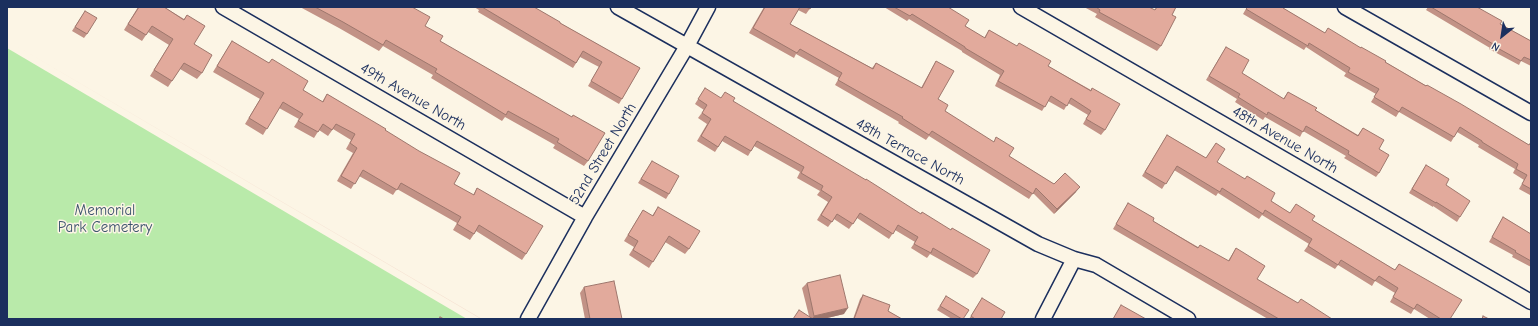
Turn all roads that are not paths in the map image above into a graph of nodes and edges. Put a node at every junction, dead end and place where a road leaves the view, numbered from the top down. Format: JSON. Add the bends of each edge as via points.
{"nodes":[{"id":1,"x":223,"y":7,"type":"edge"},
{"id":2,"x":618,"y":7,"type":"edge"},
{"id":3,"x":708,"y":7,"type":"edge"},
{"id":4,"x":1021,"y":7,"type":"edge"},
{"id":5,"x":1345,"y":7,"type":"edge"},
{"id":6,"x":687,"y":46,"type":"junction"},
{"id":7,"x":1531,"y":113,"type":"edge"},
{"id":8,"x":585,"y":217,"type":"junction"},
{"id":9,"x":1074,"y":259,"type":"junction"},
{"id":10,"x":1531,"y":302,"type":"edge"},
{"id":11,"x":528,"y":319,"type":"edge"},
{"id":12,"x":1043,"y":319,"type":"edge"},
{"id":13,"x":1188,"y":319,"type":"edge"}],
"edges":[{"from":1,"to":8,"type":"street","name":"49th Avenue North"},
{"from":2,"to":6,"type":"street","name":"48th Terrace North"},
{"from":3,"to":6,"type":"street","name":"52nd Street North"},
{"from":4,"to":10,"type":"street","name":"48th Avenue North"},
{"from":5,"to":7,"type":"street"},
{"from":6,"to":8,"type":"street","name":"52nd Street North"},
{"from":6,"to":9,"type":"street","name":"48th Terrace North","via":[[1038,244]]},
{"from":8,"to":11,"type":"street","name":"52nd Street North"},
{"from":9,"to":12,"type":"street"},
{"from":9,"to":13,"type":"street","name":"48th Terrace North","via":[[1096,265]]}]}
